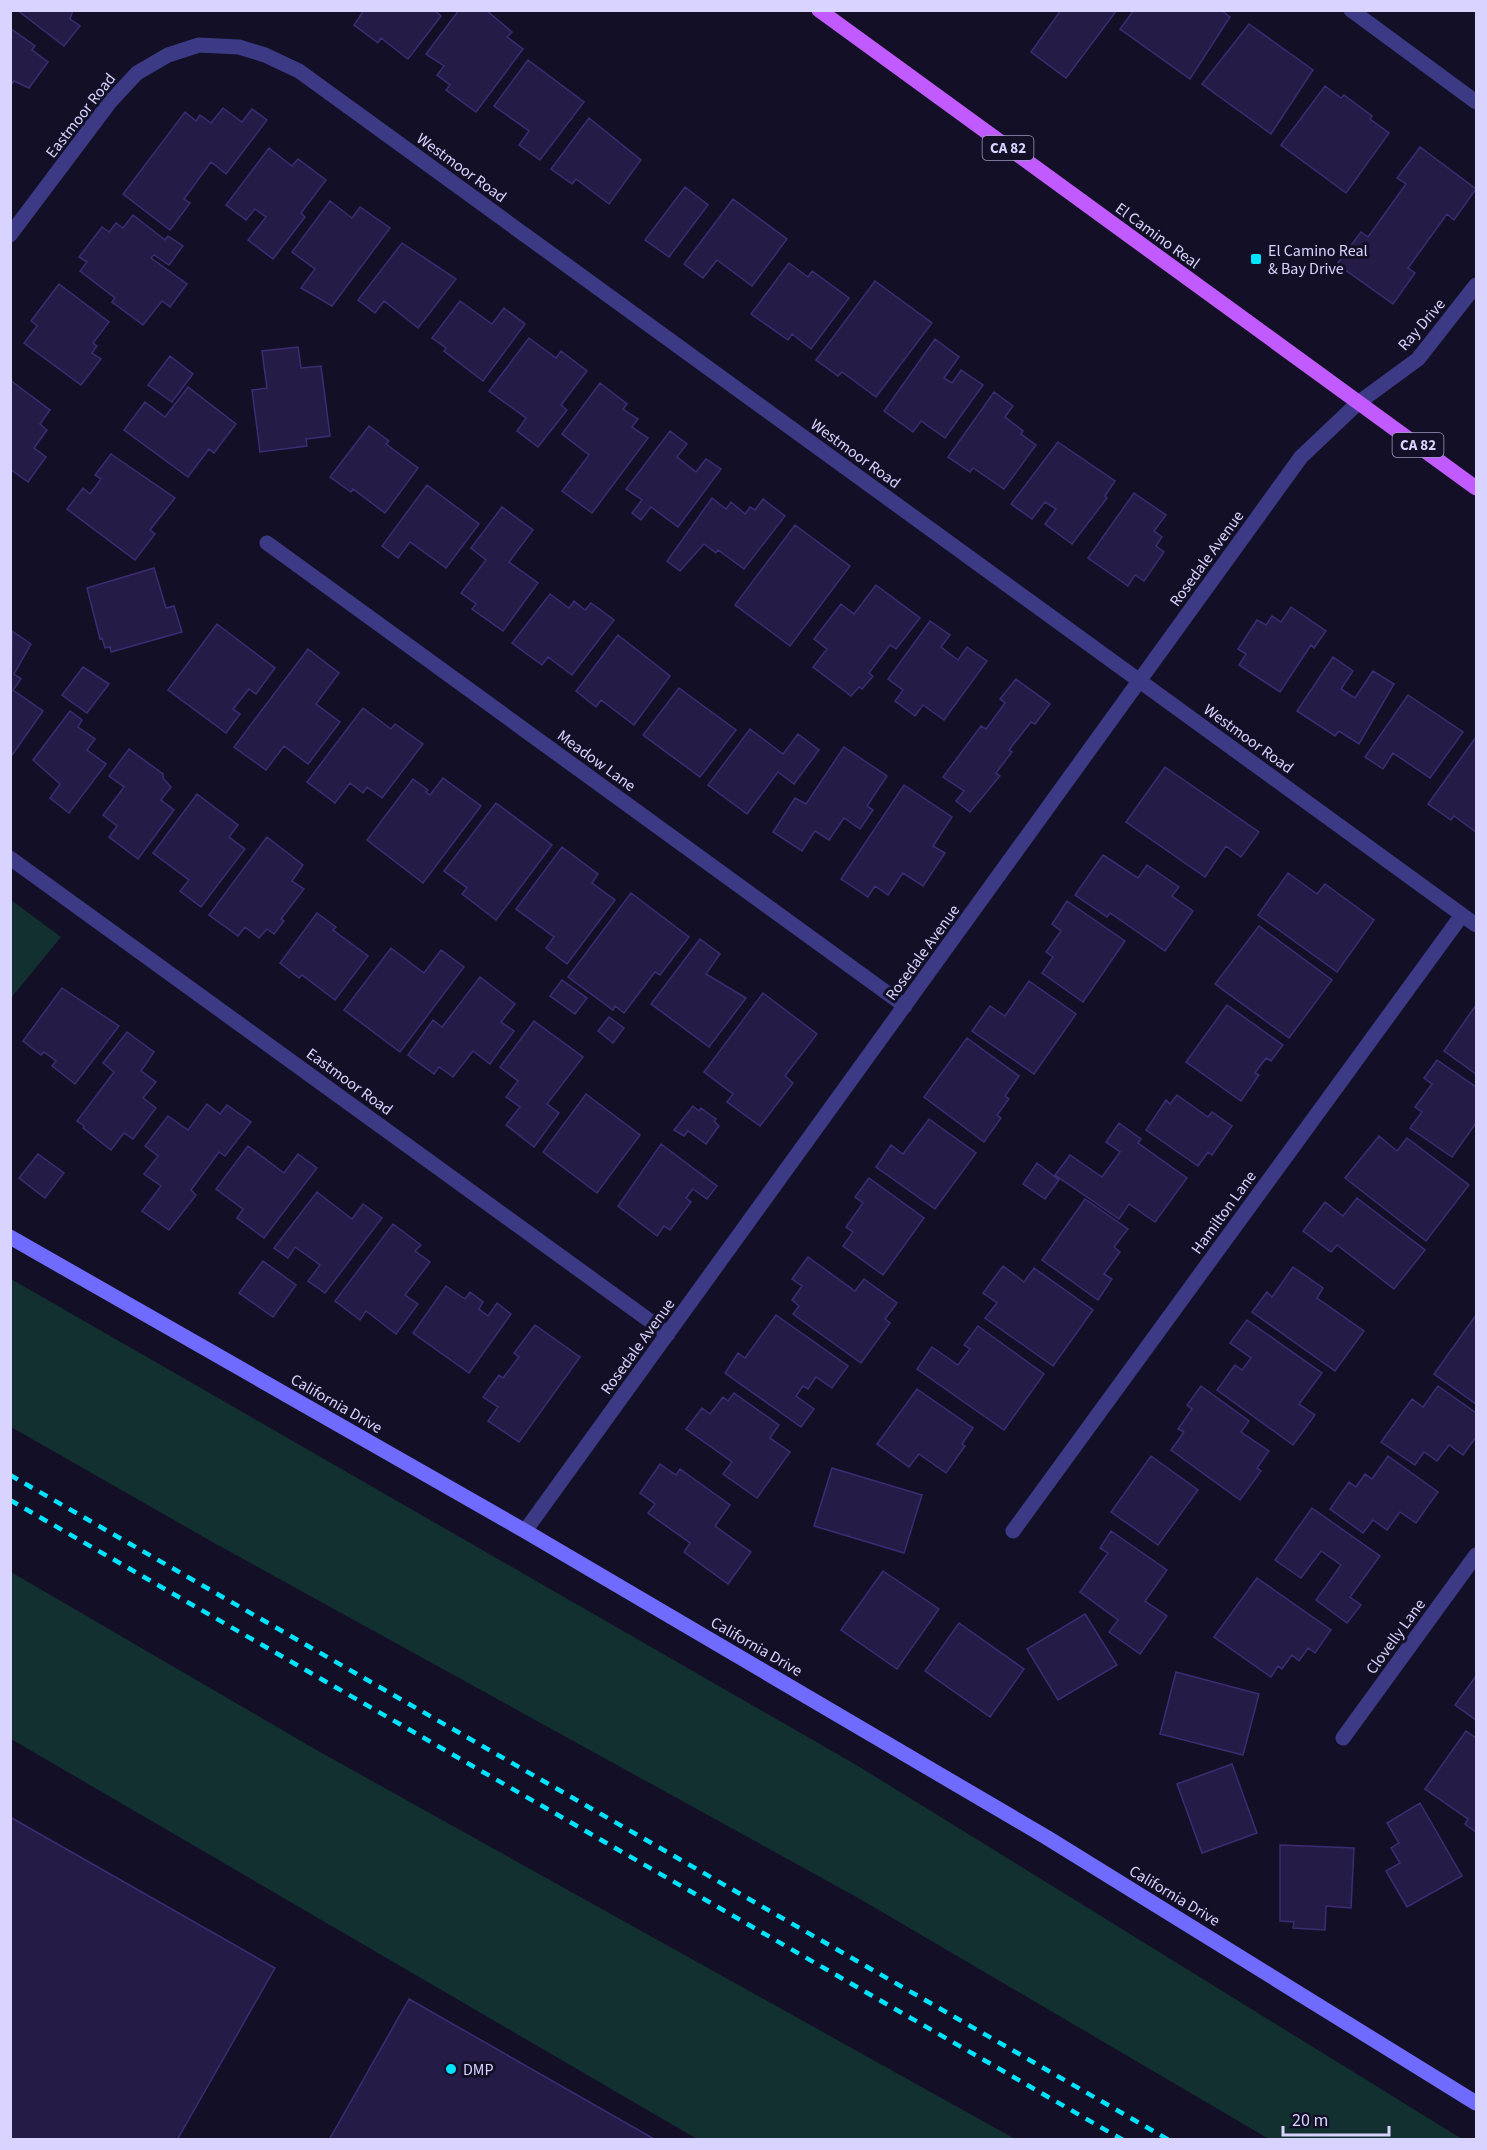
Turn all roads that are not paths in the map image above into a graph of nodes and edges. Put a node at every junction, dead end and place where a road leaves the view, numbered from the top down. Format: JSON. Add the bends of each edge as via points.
{"nodes":[{"id":1,"x":819,"y":10,"type":"edge"},
{"id":2,"x":1351,"y":10,"type":"edge"},
{"id":3,"x":199,"y":45,"type":"joint"},
{"id":4,"x":1476,"y":102,"type":"edge"},
{"id":5,"x":10,"y":235,"type":"edge"},
{"id":6,"x":1476,"y":285,"type":"edge"},
{"id":7,"x":1358,"y":403,"type":"junction"},
{"id":8,"x":1476,"y":488,"type":"edge"},
{"id":9,"x":267,"y":543,"type":"dead end"},
{"id":10,"x":1140,"y":681,"type":"junction"},
{"id":11,"x":10,"y":858,"type":"edge"},
{"id":12,"x":1462,"y":915,"type":"junction"},
{"id":13,"x":1476,"y":925,"type":"edge"},
{"id":14,"x":905,"y":1006,"type":"junction"},
{"id":15,"x":10,"y":1237,"type":"edge"},
{"id":16,"x":668,"y":1334,"type":"junction"},
{"id":17,"x":525,"y":1531,"type":"junction"},
{"id":18,"x":1013,"y":1531,"type":"dead end"},
{"id":19,"x":1476,"y":1555,"type":"edge"},
{"id":20,"x":1343,"y":1738,"type":"dead end"},
{"id":21,"x":1476,"y":2103,"type":"edge"}],
"edges":[{"from":1,"to":7,"type":"main road","name":"El Camino Real","number":"CA 82"},
{"from":2,"to":4,"type":"street"},
{"from":3,"to":5,"type":"street","name":"Eastmoor Road","via":[[168,55],[137,73],[110,102]]},
{"from":3,"to":10,"type":"street","name":"Westmoor Road","via":[[239,47],[299,71]]},
{"from":6,"to":7,"type":"street","name":"Ray Drive","via":[[1418,359]]},
{"from":7,"to":8,"type":"main road","name":"El Camino Real","number":"CA 82"},
{"from":7,"to":10,"type":"street","name":"Rosedale Avenue","via":[[1301,457]]},
{"from":9,"to":14,"type":"street","name":"Meadow Lane"},
{"from":10,"to":12,"type":"street","name":"Westmoor Road"},
{"from":10,"to":14,"type":"street","name":"Rosedale Avenue"},
{"from":11,"to":16,"type":"street","name":"Eastmoor Road"},
{"from":12,"to":13,"type":"street","name":"Westmoor Road"},
{"from":12,"to":18,"type":"street","name":"Hamilton Lane"},
{"from":14,"to":16,"type":"street","name":"Rosedale Avenue"},
{"from":15,"to":17,"type":"street","name":"California Drive"},
{"from":16,"to":17,"type":"street","name":"Rosedale Avenue"},
{"from":17,"to":21,"type":"street","name":"California Drive","via":[[1056,1843]]},
{"from":19,"to":20,"type":"street","name":"Clovelly Lane"}]}
